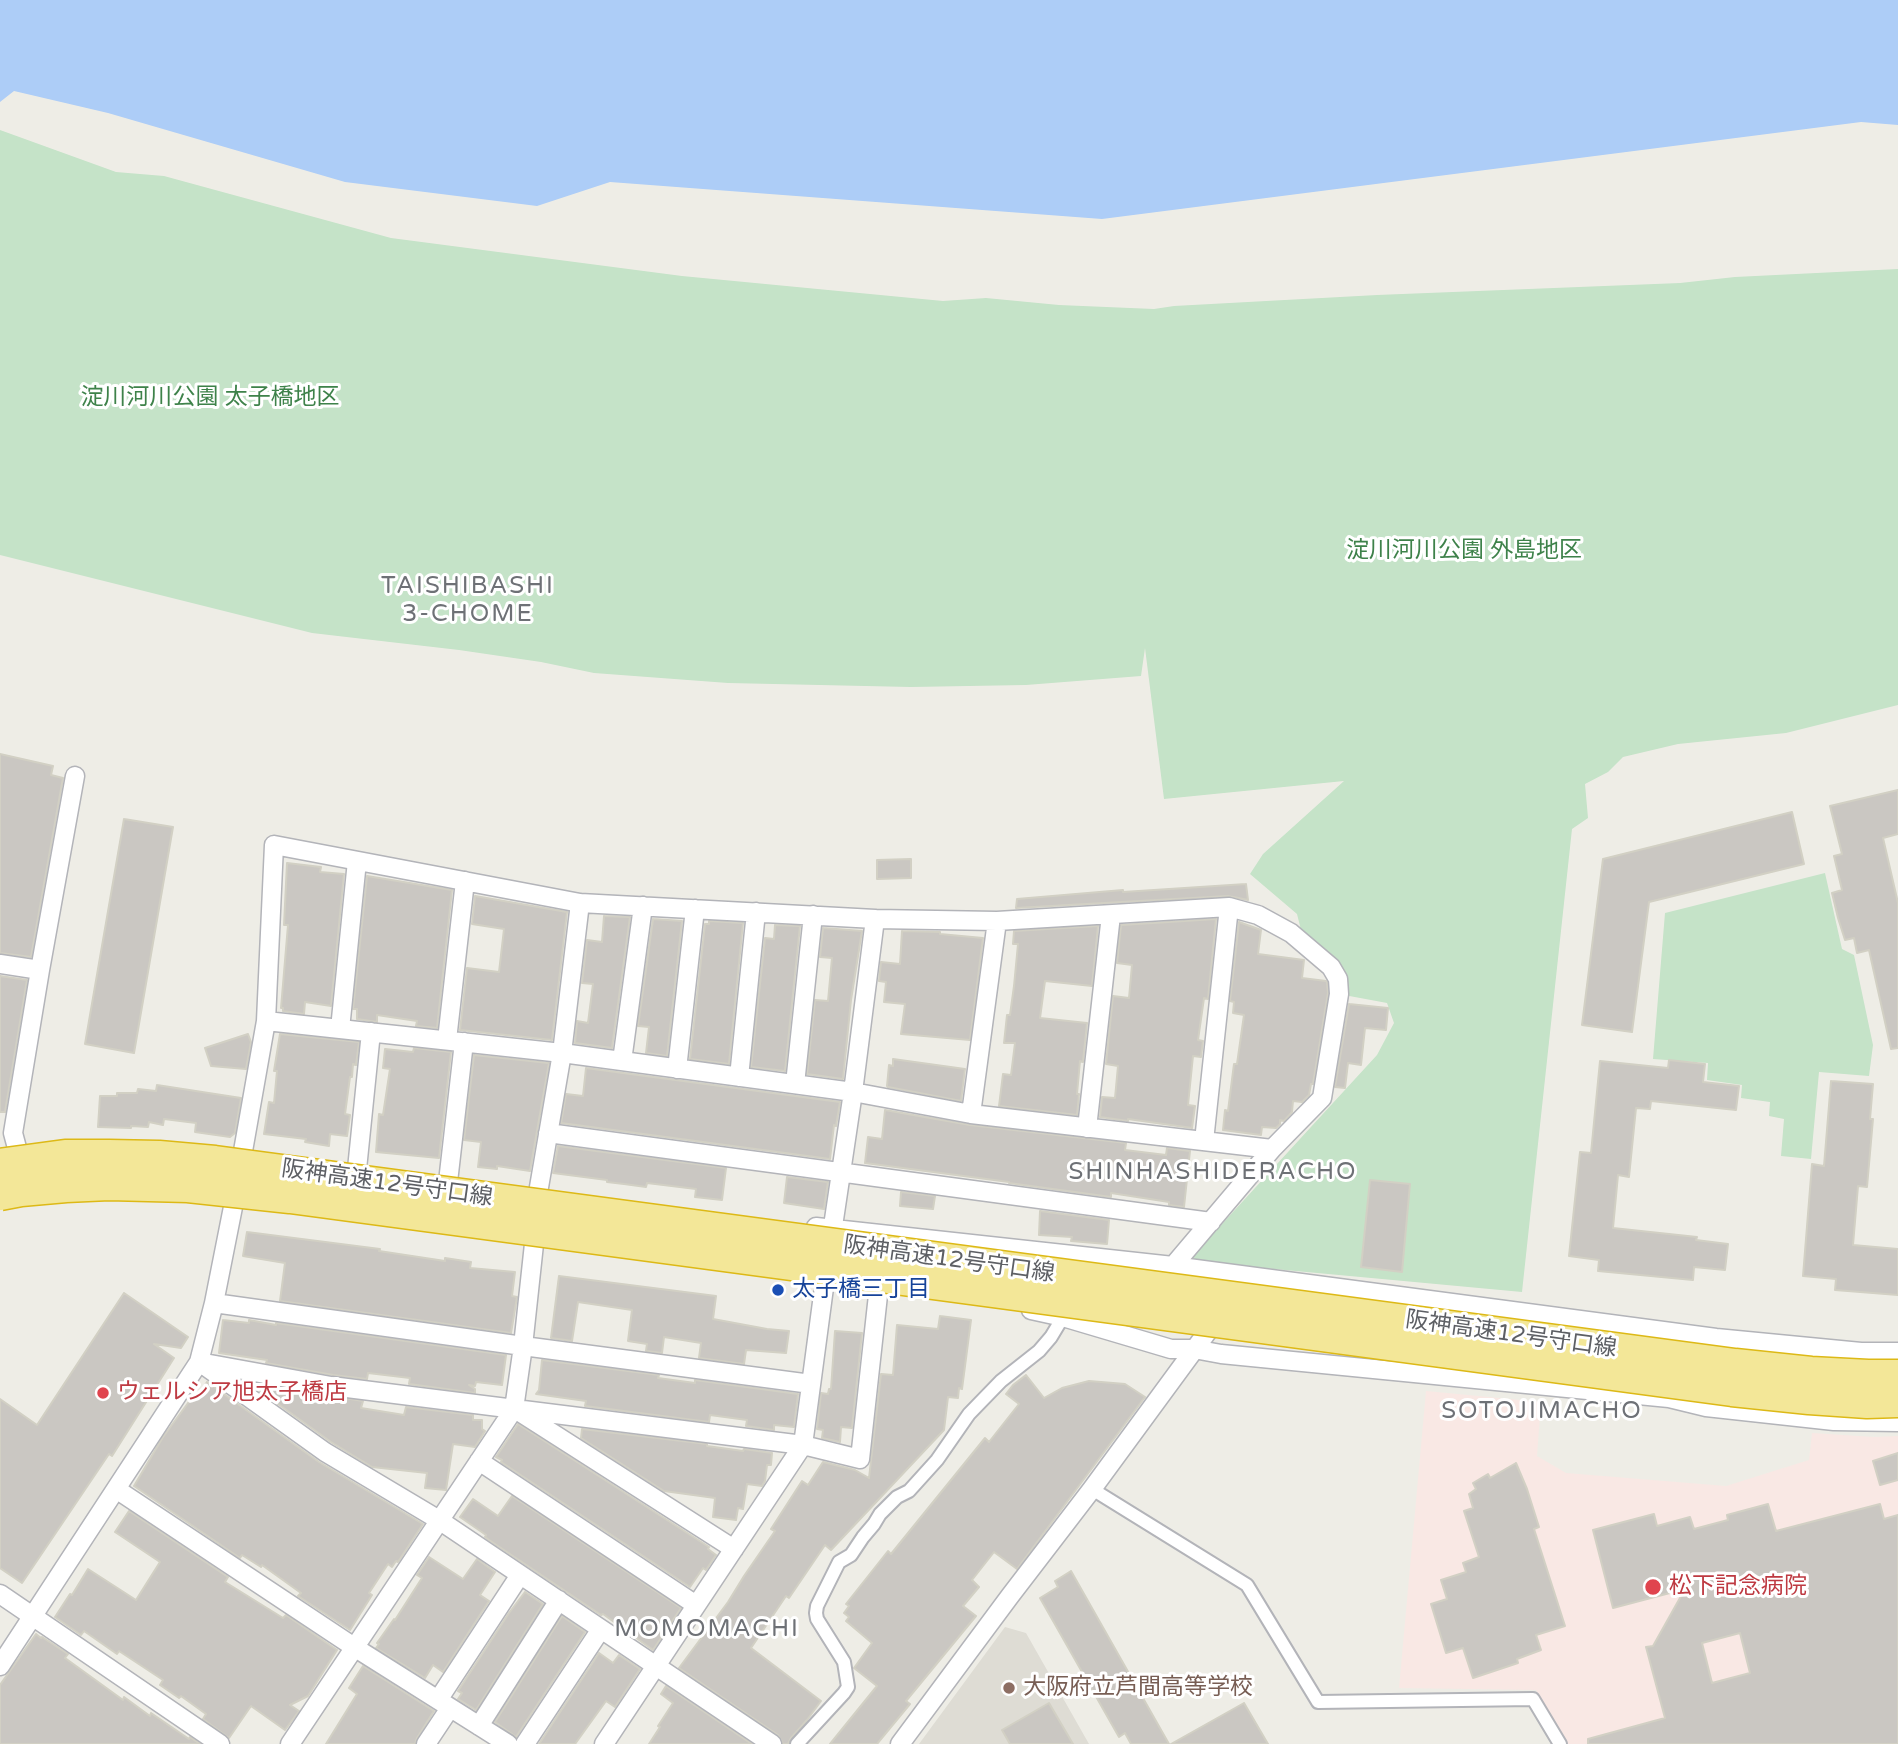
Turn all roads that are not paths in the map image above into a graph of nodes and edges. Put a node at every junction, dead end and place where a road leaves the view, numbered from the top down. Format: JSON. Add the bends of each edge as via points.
{"nodes":[{"id":1,"x":75,"y":776,"type":"dead end"},
{"id":2,"x":357,"y":861,"type":"junction"},
{"id":3,"x":465,"y":881,"type":"junction"},
{"id":4,"x":580,"y":903,"type":"junction"},
{"id":5,"x":643,"y":906,"type":"junction"},
{"id":6,"x":1229,"y":907,"type":"junction"},
{"id":7,"x":695,"y":909,"type":"junction"},
{"id":8,"x":756,"y":912,"type":"junction"},
{"id":9,"x":813,"y":915,"type":"junction"},
{"id":10,"x":1111,"y":915,"type":"junction"},
{"id":11,"x":875,"y":919,"type":"junction"},
{"id":12,"x":997,"y":921,"type":"junction"},
{"id":13,"x":0,"y":964,"type":"edge"},
{"id":14,"x":40,"y":970,"type":"junction"},
{"id":15,"x":266,"y":1020,"type":"junction"},
{"id":16,"x":340,"y":1028,"type":"junction"},
{"id":17,"x":371,"y":1032,"type":"junction"},
{"id":18,"x":455,"y":1041,"type":"junction"},
{"id":19,"x":562,"y":1053,"type":"junction"},
{"id":20,"x":622,"y":1061,"type":"junction"},
{"id":21,"x":677,"y":1069,"type":"junction"},
{"id":22,"x":739,"y":1077,"type":"junction"},
{"id":23,"x":795,"y":1084,"type":"junction"},
{"id":24,"x":853,"y":1092,"type":"junction"},
{"id":25,"x":971,"y":1114,"type":"junction"},
{"id":26,"x":1087,"y":1128,"type":"junction"},
{"id":27,"x":548,"y":1133,"type":"junction"},
{"id":28,"x":1204,"y":1141,"type":"junction"},
{"id":29,"x":6,"y":1145,"type":"edge"},
{"id":30,"x":1272,"y":1149,"type":"junction"},
{"id":31,"x":243,"y":1154,"type":"junction"},
{"id":32,"x":357,"y":1169,"type":"junction"},
{"id":33,"x":842,"y":1173,"type":"junction"},
{"id":34,"x":448,"y":1182,"type":"junction"},
{"id":35,"x":0,"y":1194,"type":"edge"},
{"id":36,"x":544,"y":1194,"type":"junction"},
{"id":37,"x":234,"y":1202,"type":"junction"},
{"id":38,"x":0,"y":1209,"type":"edge"},
{"id":39,"x":1211,"y":1222,"type":"junction"},
{"id":40,"x":834,"y":1229,"type":"junction"},
{"id":41,"x":534,"y":1244,"type":"junction"},
{"id":42,"x":1172,"y":1266,"type":"junction"},
{"id":43,"x":1249,"y":1277,"type":"junction"},
{"id":44,"x":825,"y":1280,"type":"junction"},
{"id":45,"x":879,"y":1286,"type":"junction"},
{"id":46,"x":214,"y":1303,"type":"junction"},
{"id":47,"x":1063,"y":1317,"type":"junction"},
{"id":48,"x":523,"y":1346,"type":"junction"},
{"id":49,"x":1194,"y":1349,"type":"junction"},
{"id":50,"x":1898,"y":1352,"type":"edge"},
{"id":51,"x":199,"y":1362,"type":"junction"},
{"id":52,"x":1898,"y":1376,"type":"edge"},
{"id":53,"x":811,"y":1384,"type":"junction"},
{"id":54,"x":1898,"y":1401,"type":"edge"},
{"id":55,"x":514,"y":1409,"type":"junction"},
{"id":56,"x":1898,"y":1422,"type":"edge"},
{"id":57,"x":803,"y":1446,"type":"junction"},
{"id":58,"x":478,"y":1461,"type":"junction"},
{"id":59,"x":116,"y":1489,"type":"junction"},
{"id":60,"x":1093,"y":1489,"type":"junction"},
{"id":61,"x":439,"y":1520,"type":"junction"},
{"id":62,"x":734,"y":1549,"type":"junction"},
{"id":63,"x":520,"y":1575,"type":"junction"},
{"id":64,"x":0,"y":1594,"type":"edge"},
{"id":65,"x":559,"y":1600,"type":"junction"},
{"id":66,"x":696,"y":1605,"type":"junction"},
{"id":67,"x":33,"y":1617,"type":"junction"},
{"id":68,"x":601,"y":1629,"type":"junction"},
{"id":69,"x":354,"y":1647,"type":"junction"},
{"id":70,"x":655,"y":1665,"type":"junction"},
{"id":71,"x":0,"y":1666,"type":"edge"},
{"id":72,"x":444,"y":1704,"type":"junction"},
{"id":73,"x":480,"y":1726,"type":"junction"},
{"id":74,"x":220,"y":1744,"type":"edge"},
{"id":75,"x":290,"y":1744,"type":"edge"},
{"id":76,"x":426,"y":1744,"type":"edge"},
{"id":77,"x":508,"y":1744,"type":"edge"},
{"id":78,"x":526,"y":1744,"type":"edge"},
{"id":79,"x":604,"y":1744,"type":"edge"},
{"id":80,"x":772,"y":1744,"type":"edge"},
{"id":81,"x":797,"y":1744,"type":"edge"},
{"id":82,"x":900,"y":1744,"type":"edge"},
{"id":83,"x":1560,"y":1744,"type":"edge"}],
"edges":[{"from":1,"to":14,"type":"street"},
{"from":2,"to":3,"type":"street"},
{"from":2,"to":15,"type":"street","via":[[274,845]]},
{"from":2,"to":16,"type":"street"},
{"from":3,"to":4,"type":"street"},
{"from":3,"to":18,"type":"street"},
{"from":4,"to":5,"type":"street"},
{"from":4,"to":19,"type":"street"},
{"from":5,"to":7,"type":"street"},
{"from":5,"to":20,"type":"street"},
{"from":6,"to":10,"type":"street"},
{"from":6,"to":28,"type":"street"},
{"from":6,"to":30,"type":"street","via":[[1258,915],[1292,933],[1331,967],[1338,979],[1322,1098]]},
{"from":7,"to":8,"type":"street"},
{"from":7,"to":21,"type":"street"},
{"from":8,"to":9,"type":"street"},
{"from":8,"to":22,"type":"street"},
{"from":9,"to":11,"type":"street"},
{"from":9,"to":23,"type":"street"},
{"from":10,"to":12,"type":"street"},
{"from":10,"to":26,"type":"street"},
{"from":11,"to":12,"type":"street"},
{"from":11,"to":24,"type":"street"},
{"from":12,"to":25,"type":"street"},
{"from":13,"to":14,"type":"street"},
{"from":14,"to":29,"type":"street"},
{"from":15,"to":16,"type":"street"},
{"from":15,"to":31,"type":"street"},
{"from":16,"to":17,"type":"street"},
{"from":17,"to":18,"type":"street"},
{"from":17,"to":32,"type":"street"},
{"from":18,"to":19,"type":"street"},
{"from":18,"to":34,"type":"street"},
{"from":19,"to":20,"type":"street"},
{"from":19,"to":27,"type":"street"},
{"from":20,"to":21,"type":"street"},
{"from":21,"to":22,"type":"street"},
{"from":22,"to":23,"type":"street"},
{"from":23,"to":24,"type":"street"},
{"from":24,"to":25,"type":"street"},
{"from":24,"to":33,"type":"street"},
{"from":25,"to":26,"type":"street"},
{"from":26,"to":28,"type":"street"},
{"from":27,"to":33,"type":"street"},
{"from":27,"to":36,"type":"street"},
{"from":28,"to":30,"type":"street"},
{"from":29,"to":31,"type":"street","via":[[109,1142]]},
{"from":29,"to":52,"type":"highway","name":"阪神高速12号守口線","bridge":true,"via":[[65,1156],[215,1162],[1735,1365]]},
{"from":30,"to":39,"type":"street"},
{"from":31,"to":32,"type":"street"},
{"from":31,"to":37,"type":"street"},
{"from":32,"to":34,"type":"street"},
{"from":33,"to":39,"type":"street"},
{"from":33,"to":40,"type":"street"},
{"from":34,"to":36,"type":"street"},
{"from":35,"to":54,"type":"highway","name":"阪神高速12号守口線","bridge":true,"via":[[109,1184],[188,1186],[1732,1390]]},
{"from":36,"to":40,"type":"street"},
{"from":36,"to":41,"type":"street"},
{"from":37,"to":38,"type":"street","via":[[138,1195]]},
{"from":37,"to":41,"type":"street"},
{"from":37,"to":46,"type":"street"},
{"from":39,"to":42,"type":"street"},
{"from":40,"to":42,"type":"street"},
{"from":40,"to":44,"type":"street"},
{"from":41,"to":44,"type":"street"},
{"from":41,"to":48,"type":"street"},
{"from":42,"to":43,"type":"street"},
{"from":43,"to":49,"type":"street"},
{"from":43,"to":50,"type":"street","via":[[1716,1338]]},
{"from":44,"to":45,"type":"street"},
{"from":44,"to":53,"type":"street"},
{"from":45,"to":47,"type":"street","via":[[975,1298]]},
{"from":45,"to":57,"type":"street","via":[[860,1459]]},
{"from":46,"to":48,"type":"street"},
{"from":46,"to":51,"type":"street"},
{"from":47,"to":49,"type":"street","via":[[1171,1349]]},
{"from":47,"to":81,"type":"street","via":[[1039,1351],[977,1405],[937,1460],[880,1514],[851,1555],[839,1562],[816,1613],[844,1662],[848,1687]]},
{"from":48,"to":53,"type":"street"},
{"from":48,"to":55,"type":"street"},
{"from":49,"to":56,"type":"street","via":[[1669,1398],[1706,1407],[1822,1420]]},
{"from":49,"to":60,"type":"street"},
{"from":51,"to":55,"type":"street","via":[[331,1386]]},
{"from":51,"to":59,"type":"street"},
{"from":51,"to":61,"type":"street","via":[[325,1452]]},
{"from":53,"to":57,"type":"street"},
{"from":55,"to":57,"type":"street"},
{"from":55,"to":58,"type":"street"},
{"from":55,"to":62,"type":"street"},
{"from":57,"to":62,"type":"street"},
{"from":58,"to":61,"type":"street"},
{"from":58,"to":66,"type":"street"},
{"from":59,"to":67,"type":"street"},
{"from":59,"to":69,"type":"street"},
{"from":60,"to":82,"type":"street"},
{"from":60,"to":83,"type":"street","via":[[1247,1585],[1318,1702],[1533,1699]]},
{"from":61,"to":63,"type":"street"},
{"from":61,"to":69,"type":"street"},
{"from":62,"to":66,"type":"street"},
{"from":63,"to":65,"type":"street"},
{"from":63,"to":72,"type":"street"},
{"from":64,"to":67,"type":"street"},
{"from":65,"to":68,"type":"street"},
{"from":65,"to":73,"type":"street"},
{"from":66,"to":70,"type":"street"},
{"from":67,"to":71,"type":"street"},
{"from":67,"to":74,"type":"street"},
{"from":68,"to":70,"type":"street"},
{"from":68,"to":78,"type":"street"},
{"from":69,"to":72,"type":"street"},
{"from":69,"to":75,"type":"street"},
{"from":70,"to":79,"type":"street"},
{"from":70,"to":80,"type":"street"},
{"from":72,"to":73,"type":"street"},
{"from":72,"to":76,"type":"street"},
{"from":73,"to":77,"type":"street"}]}
